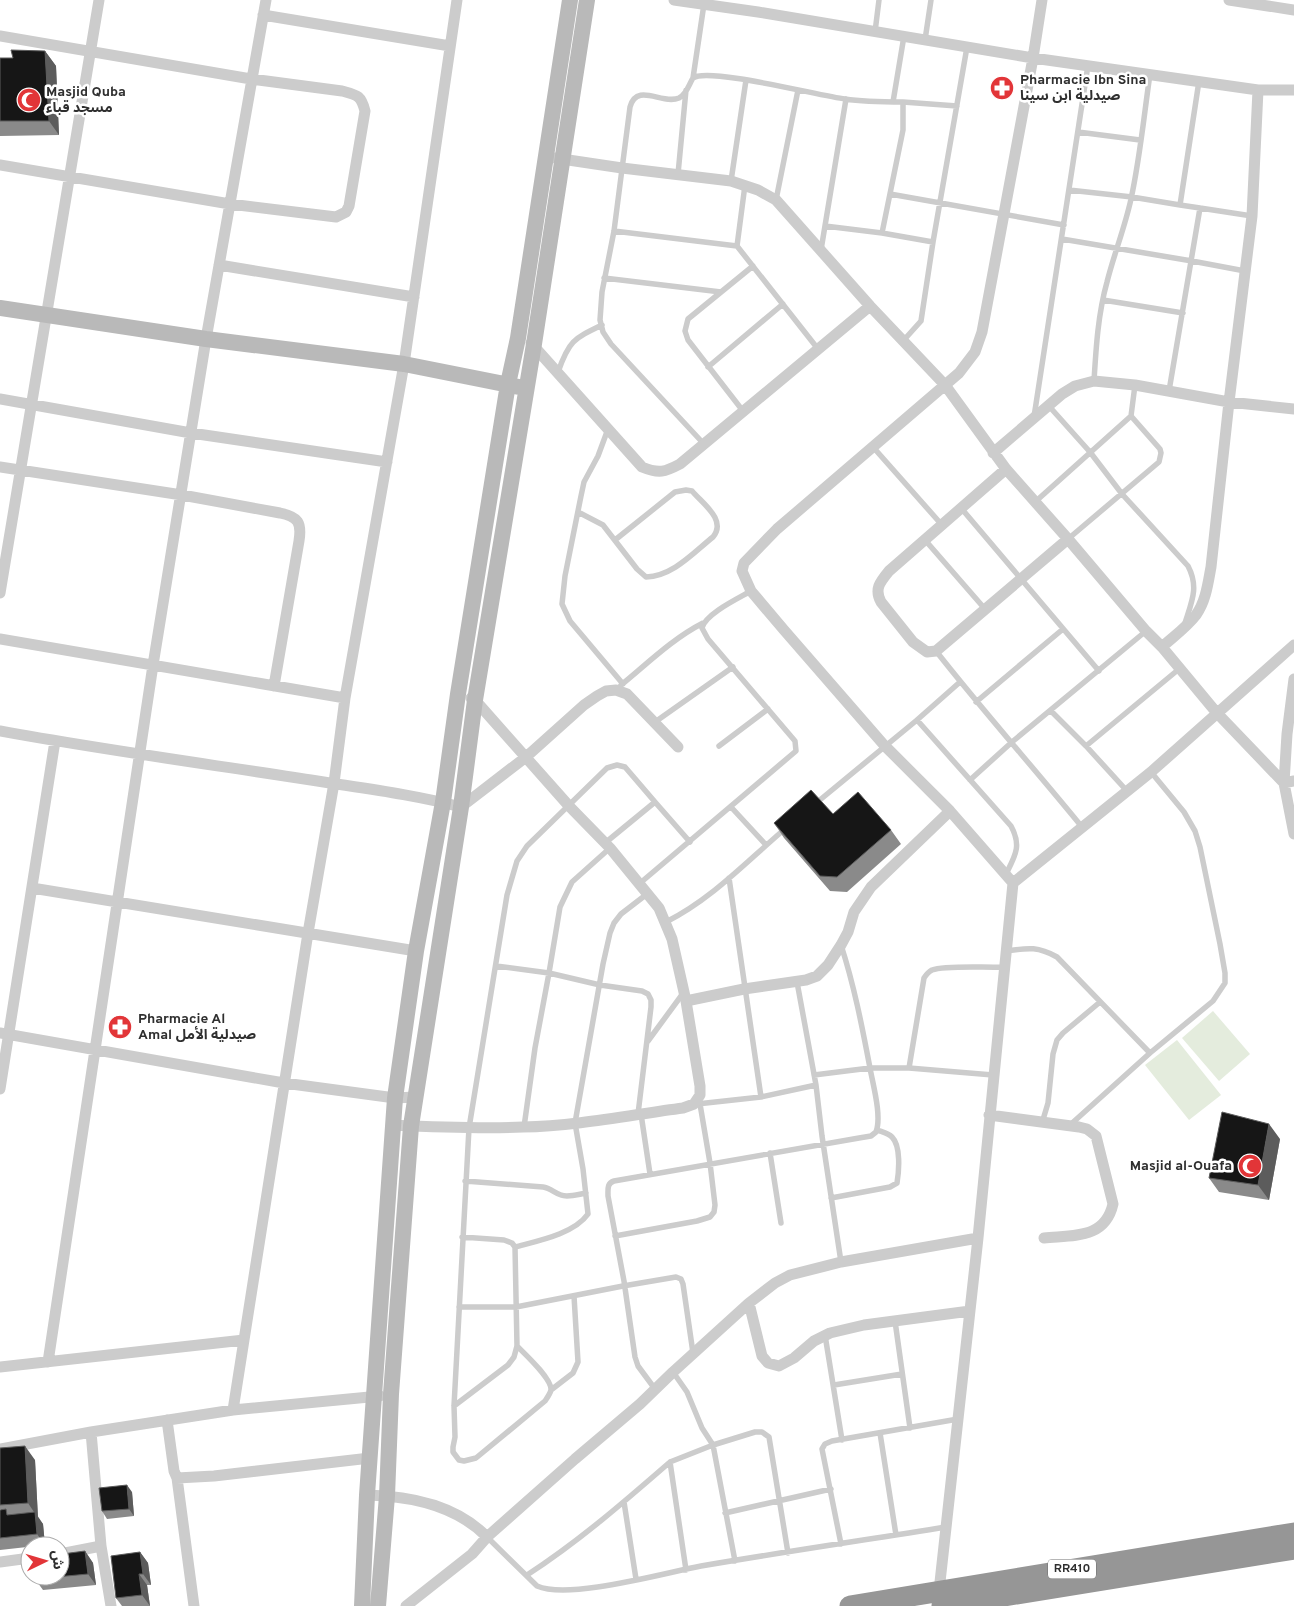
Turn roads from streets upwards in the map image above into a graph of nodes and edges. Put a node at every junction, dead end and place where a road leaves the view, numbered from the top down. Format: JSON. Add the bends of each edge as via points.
{"nodes":[{"id":1,"x":99,"y":0,"type":"edge"},
{"id":2,"x":266,"y":0,"type":"edge"},
{"id":3,"x":457,"y":0,"type":"edge"},
{"id":4,"x":570,"y":0,"type":"edge"},
{"id":5,"x":587,"y":0,"type":"edge"},
{"id":6,"x":674,"y":0,"type":"edge"},
{"id":7,"x":1042,"y":0,"type":"edge"},
{"id":8,"x":1229,"y":0,"type":"edge"},
{"id":9,"x":758,"y":6,"type":"edge"},
{"id":10,"x":1294,"y":10,"type":"edge"},
{"id":11,"x":263,"y":16,"type":"junction"},
{"id":12,"x":0,"y":36,"type":"edge"},
{"id":13,"x":450,"y":46,"type":"junction"},
{"id":14,"x":91,"y":50,"type":"junction"},
{"id":15,"x":1033,"y":58,"type":"junction"},
{"id":16,"x":251,"y":79,"type":"junction"},
{"id":17,"x":1258,"y":90,"type":"junction"},
{"id":18,"x":1294,"y":90,"type":"edge"},
{"id":19,"x":546,"y":156,"type":"junction"},
{"id":20,"x":563,"y":159,"type":"junction"},
{"id":21,"x":0,"y":165,"type":"edge"},
{"id":22,"x":70,"y":178,"type":"junction"},
{"id":23,"x":230,"y":204,"type":"junction"},
{"id":24,"x":219,"y":265,"type":"junction"},
{"id":25,"x":414,"y":296,"type":"junction"},
{"id":26,"x":870,"y":306,"type":"junction"},
{"id":27,"x":0,"y":308,"type":"edge"},
{"id":28,"x":46,"y":315,"type":"junction"},
{"id":29,"x":518,"y":338,"type":"junction"},
{"id":30,"x":206,"y":339,"type":"junction"},
{"id":31,"x":534,"y":344,"type":"junction"},
{"id":32,"x":404,"y":364,"type":"junction"},
{"id":33,"x":508,"y":384,"type":"junction"},
{"id":34,"x":945,"y":385,"type":"junction"},
{"id":35,"x":526,"y":388,"type":"junction"},
{"id":36,"x":0,"y":399,"type":"edge"},
{"id":37,"x":1229,"y":402,"type":"junction"},
{"id":38,"x":32,"y":405,"type":"junction"},
{"id":39,"x":1294,"y":409,"type":"edge"},
{"id":40,"x":191,"y":433,"type":"junction"},
{"id":41,"x":993,"y":453,"type":"junction"},
{"id":42,"x":387,"y":462,"type":"junction"},
{"id":43,"x":0,"y":467,"type":"edge"},
{"id":44,"x":1006,"y":469,"type":"junction"},
{"id":45,"x":21,"y":470,"type":"junction"},
{"id":46,"x":182,"y":495,"type":"junction"},
{"id":47,"x":1068,"y":539,"type":"junction"},
{"id":48,"x":0,"y":593,"type":"edge"},
{"id":49,"x":0,"y":639,"type":"edge"},
{"id":50,"x":1294,"y":645,"type":"edge"},
{"id":51,"x":1162,"y":648,"type":"junction"},
{"id":52,"x":153,"y":665,"type":"junction"},
{"id":53,"x":1294,"y":679,"type":"edge"},
{"id":54,"x":274,"y":686,"type":"junction"},
{"id":55,"x":458,"y":694,"type":"junction"},
{"id":56,"x":345,"y":698,"type":"junction"},
{"id":57,"x":475,"y":700,"type":"junction"},
{"id":58,"x":1216,"y":712,"type":"junction"},
{"id":59,"x":0,"y":731,"type":"edge"},
{"id":60,"x":55,"y":741,"type":"junction"},
{"id":61,"x":678,"y":747,"type":"dead end"},
{"id":62,"x":140,"y":753,"type":"junction"},
{"id":63,"x":526,"y":757,"type":"junction"},
{"id":64,"x":1289,"y":782,"type":"edge"},
{"id":65,"x":334,"y":784,"type":"junction"},
{"id":66,"x":442,"y":802,"type":"junction"},
{"id":67,"x":461,"y":807,"type":"junction"},
{"id":68,"x":950,"y":811,"type":"junction"},
{"id":69,"x":1294,"y":834,"type":"edge"},
{"id":70,"x":1010,"y":878,"type":"junction"},
{"id":71,"x":32,"y":888,"type":"junction"},
{"id":72,"x":118,"y":901,"type":"junction"},
{"id":73,"x":308,"y":932,"type":"junction"},
{"id":74,"x":416,"y":951,"type":"junction"},
{"id":75,"x":685,"y":996,"type":"junction"},
{"id":76,"x":4,"y":1034,"type":"edge"},
{"id":77,"x":96,"y":1049,"type":"junction"},
{"id":78,"x":284,"y":1083,"type":"junction"},
{"id":79,"x":0,"y":1089,"type":"edge"},
{"id":80,"x":415,"y":1096,"type":"junction"},
{"id":81,"x":395,"y":1098,"type":"junction"},
{"id":82,"x":989,"y":1116,"type":"junction"},
{"id":83,"x":392,"y":1125,"type":"junction"},
{"id":84,"x":411,"y":1126,"type":"junction"},
{"id":85,"x":978,"y":1238,"type":"junction"},
{"id":86,"x":1044,"y":1238,"type":"dead end"},
{"id":87,"x":749,"y":1303,"type":"junction"},
{"id":88,"x":970,"y":1311,"type":"junction"},
{"id":89,"x":244,"y":1340,"type":"junction"},
{"id":90,"x":48,"y":1362,"type":"junction"},
{"id":91,"x":0,"y":1368,"type":"edge"},
{"id":92,"x":383,"y":1396,"type":"junction"},
{"id":93,"x":233,"y":1410,"type":"junction"},
{"id":94,"x":167,"y":1420,"type":"junction"},
{"id":95,"x":91,"y":1432,"type":"junction"},
{"id":96,"x":0,"y":1449,"type":"edge"},
{"id":97,"x":370,"y":1458,"type":"junction"},
{"id":98,"x":177,"y":1478,"type":"junction"},
{"id":99,"x":368,"y":1495,"type":"junction"},
{"id":100,"x":387,"y":1496,"type":"junction"},
{"id":101,"x":1294,"y":1533,"type":"edge"},
{"id":102,"x":487,"y":1537,"type":"junction"},
{"id":103,"x":101,"y":1546,"type":"junction"},
{"id":104,"x":1294,"y":1549,"type":"edge"},
{"id":105,"x":70,"y":1552,"type":"edge"},
{"id":106,"x":20,"y":1559,"type":"edge"},
{"id":107,"x":0,"y":1562,"type":"edge"},
{"id":108,"x":940,"y":1599,"type":"edge"},
{"id":109,"x":971,"y":1604,"type":"edge"},
{"id":110,"x":191,"y":1605,"type":"edge"},
{"id":111,"x":111,"y":1606,"type":"edge"},
{"id":112,"x":362,"y":1606,"type":"edge"},
{"id":113,"x":378,"y":1606,"type":"edge"},
{"id":114,"x":406,"y":1606,"type":"edge"},
{"id":115,"x":850,"y":1606,"type":"edge"}],
"edges":[{"from":1,"to":14,"type":"street"},
{"from":2,"to":11,"type":"street"},
{"from":3,"to":13,"type":"street"},
{"from":4,"to":19,"type":"main road"},
{"from":5,"to":20,"type":"main road"},
{"from":6,"to":9,"type":"street"},
{"from":7,"to":15,"type":"street"},
{"from":8,"to":10,"type":"street"},
{"from":9,"to":15,"type":"street","via":[[875,32]]},
{"from":11,"to":13,"type":"street"},
{"from":11,"to":16,"type":"street"},
{"from":12,"to":14,"type":"street"},
{"from":13,"to":25,"type":"street"},
{"from":14,"to":16,"type":"street"},
{"from":14,"to":22,"type":"street"},
{"from":15,"to":17,"type":"street"},
{"from":15,"to":34,"type":"street","via":[[982,332],[968,363]]},
{"from":16,"to":23,"type":"street"},
{"from":16,"to":23,"type":"street","via":[[356,95],[362,100],[365,111],[359,150],[349,206],[343,215],[325,216]]},
{"from":17,"to":18,"type":"street"},
{"from":17,"to":37,"type":"street","via":[[1252,216]]},
{"from":19,"to":20,"type":"street"},
{"from":19,"to":29,"type":"main road"},
{"from":20,"to":26,"type":"street","via":[[745,185],[776,200]]},
{"from":20,"to":31,"type":"main road"},
{"from":21,"to":22,"type":"street"},
{"from":22,"to":23,"type":"street"},
{"from":22,"to":28,"type":"street"},
{"from":23,"to":24,"type":"street"},
{"from":24,"to":25,"type":"street"},
{"from":24,"to":30,"type":"street"},
{"from":25,"to":32,"type":"street"},
{"from":26,"to":31,"type":"street","via":[[680,464],[663,472],[642,467]]},
{"from":26,"to":34,"type":"street"},
{"from":27,"to":28,"type":"main road"},
{"from":28,"to":30,"type":"main road"},
{"from":28,"to":38,"type":"street"},
{"from":29,"to":31,"type":"street"},
{"from":29,"to":33,"type":"main road"},
{"from":30,"to":32,"type":"main road"},
{"from":30,"to":40,"type":"street"},
{"from":31,"to":35,"type":"main road"},
{"from":32,"to":33,"type":"main road"},
{"from":32,"to":42,"type":"street"},
{"from":33,"to":35,"type":"main road"},
{"from":33,"to":55,"type":"main road"},
{"from":34,"to":41,"type":"street"},
{"from":34,"to":68,"type":"street","via":[[778,529],[744,563],[742,571],[751,590],[784,630],[884,745]]},
{"from":35,"to":57,"type":"main road"},
{"from":36,"to":38,"type":"street"},
{"from":37,"to":39,"type":"street"},
{"from":37,"to":41,"type":"street","via":[[1094,381],[1075,386],[1048,405]]},
{"from":37,"to":51,"type":"street","via":[[1208,588],[1195,615]]},
{"from":38,"to":40,"type":"street"},
{"from":38,"to":45,"type":"street"},
{"from":40,"to":42,"type":"street"},
{"from":40,"to":46,"type":"street"},
{"from":41,"to":44,"type":"street"},
{"from":42,"to":56,"type":"street"},
{"from":43,"to":45,"type":"street"},
{"from":44,"to":47,"type":"street"},
{"from":44,"to":47,"type":"street","via":[[888,571],[878,585],[881,602],[918,646],[927,652],[936,651]]},
{"from":45,"to":46,"type":"street"},
{"from":45,"to":48,"type":"street"},
{"from":46,"to":52,"type":"street"},
{"from":46,"to":54,"type":"street","via":[[290,515],[298,521],[298,551]]},
{"from":47,"to":51,"type":"street"},
{"from":49,"to":52,"type":"street"},
{"from":50,"to":58,"type":"street"},
{"from":51,"to":58,"type":"street"},
{"from":52,"to":54,"type":"street"},
{"from":52,"to":62,"type":"street"},
{"from":53,"to":64,"type":"street","via":[[1287,734]]},
{"from":54,"to":56,"type":"street"},
{"from":55,"to":57,"type":"street"},
{"from":55,"to":66,"type":"main road"},
{"from":56,"to":65,"type":"street"},
{"from":57,"to":63,"type":"street"},
{"from":57,"to":67,"type":"main road"},
{"from":58,"to":64,"type":"street"},
{"from":58,"to":70,"type":"street","via":[[1151,772],[1082,828]]},
{"from":59,"to":60,"type":"street"},
{"from":60,"to":62,"type":"street"},
{"from":60,"to":71,"type":"street"},
{"from":61,"to":63,"type":"street","via":[[620,687],[606,690],[584,705]]},
{"from":62,"to":65,"type":"street"},
{"from":62,"to":72,"type":"street"},
{"from":63,"to":67,"type":"street"},
{"from":63,"to":75,"type":"street","via":[[608,846],[659,908],[678,960]]},
{"from":64,"to":69,"type":"street"},
{"from":65,"to":66,"type":"street"},
{"from":65,"to":73,"type":"street"},
{"from":66,"to":67,"type":"street"},
{"from":66,"to":74,"type":"main road"},
{"from":67,"to":80,"type":"main road"},
{"from":68,"to":70,"type":"street"},
{"from":68,"to":75,"type":"street","via":[[871,887],[854,912],[848,932],[823,972],[797,982]]},
{"from":70,"to":82,"type":"street"},
{"from":71,"to":72,"type":"street"},
{"from":71,"to":76,"type":"street"},
{"from":72,"to":73,"type":"street"},
{"from":72,"to":77,"type":"street"},
{"from":73,"to":74,"type":"street"},
{"from":73,"to":78,"type":"street"},
{"from":74,"to":81,"type":"main road"},
{"from":75,"to":84,"type":"street","via":[[700,1086],[697,1104],[524,1128]]},
{"from":76,"to":77,"type":"street"},
{"from":76,"to":79,"type":"street"},
{"from":77,"to":78,"type":"street"},
{"from":77,"to":90,"type":"street"},
{"from":78,"to":81,"type":"street"},
{"from":78,"to":89,"type":"street"},
{"from":80,"to":81,"type":"street"},
{"from":80,"to":84,"type":"main road"},
{"from":81,"to":83,"type":"main road"},
{"from":82,"to":85,"type":"street"},
{"from":82,"to":86,"type":"street","via":[[1087,1129],[1096,1136],[1113,1204],[1111,1212],[1105,1223],[1088,1234]]},
{"from":83,"to":84,"type":"street"},
{"from":83,"to":92,"type":"main road"},
{"from":84,"to":92,"type":"main road"},
{"from":85,"to":87,"type":"street","via":[[841,1262],[790,1275],[775,1282]]},
{"from":85,"to":88,"type":"street"},
{"from":87,"to":88,"type":"street","via":[[762,1356],[773,1366],[786,1363],[825,1335],[864,1325]]},
{"from":87,"to":102,"type":"street","via":[[640,1404]]},
{"from":88,"to":108,"type":"street"},
{"from":89,"to":90,"type":"street"},
{"from":89,"to":93,"type":"street"},
{"from":90,"to":91,"type":"street"},
{"from":92,"to":93,"type":"street"},
{"from":92,"to":97,"type":"main road"},
{"from":92,"to":100,"type":"main road"},
{"from":93,"to":94,"type":"street"},
{"from":94,"to":95,"type":"street"},
{"from":94,"to":98,"type":"street"},
{"from":95,"to":96,"type":"street"},
{"from":95,"to":103,"type":"street"},
{"from":97,"to":98,"type":"street"},
{"from":97,"to":99,"type":"main road"},
{"from":98,"to":110,"type":"street"},
{"from":99,"to":100,"type":"street"},
{"from":99,"to":112,"type":"main road"},
{"from":100,"to":102,"type":"street","via":[[419,1501],[465,1519]]},
{"from":100,"to":113,"type":"main road"},
{"from":101,"to":108,"type":"highway","number":"RR410"},
{"from":102,"to":114,"type":"street","via":[[472,1554]]},
{"from":103,"to":105,"type":"street"},
{"from":103,"to":111,"type":"street"},
{"from":104,"to":109,"type":"highway","number":"RR410"},
{"from":106,"to":107,"type":"street"},
{"from":108,"to":109,"type":"highway","number":"RR410"},
{"from":108,"to":115,"type":"highway","number":"RR410"}]}
